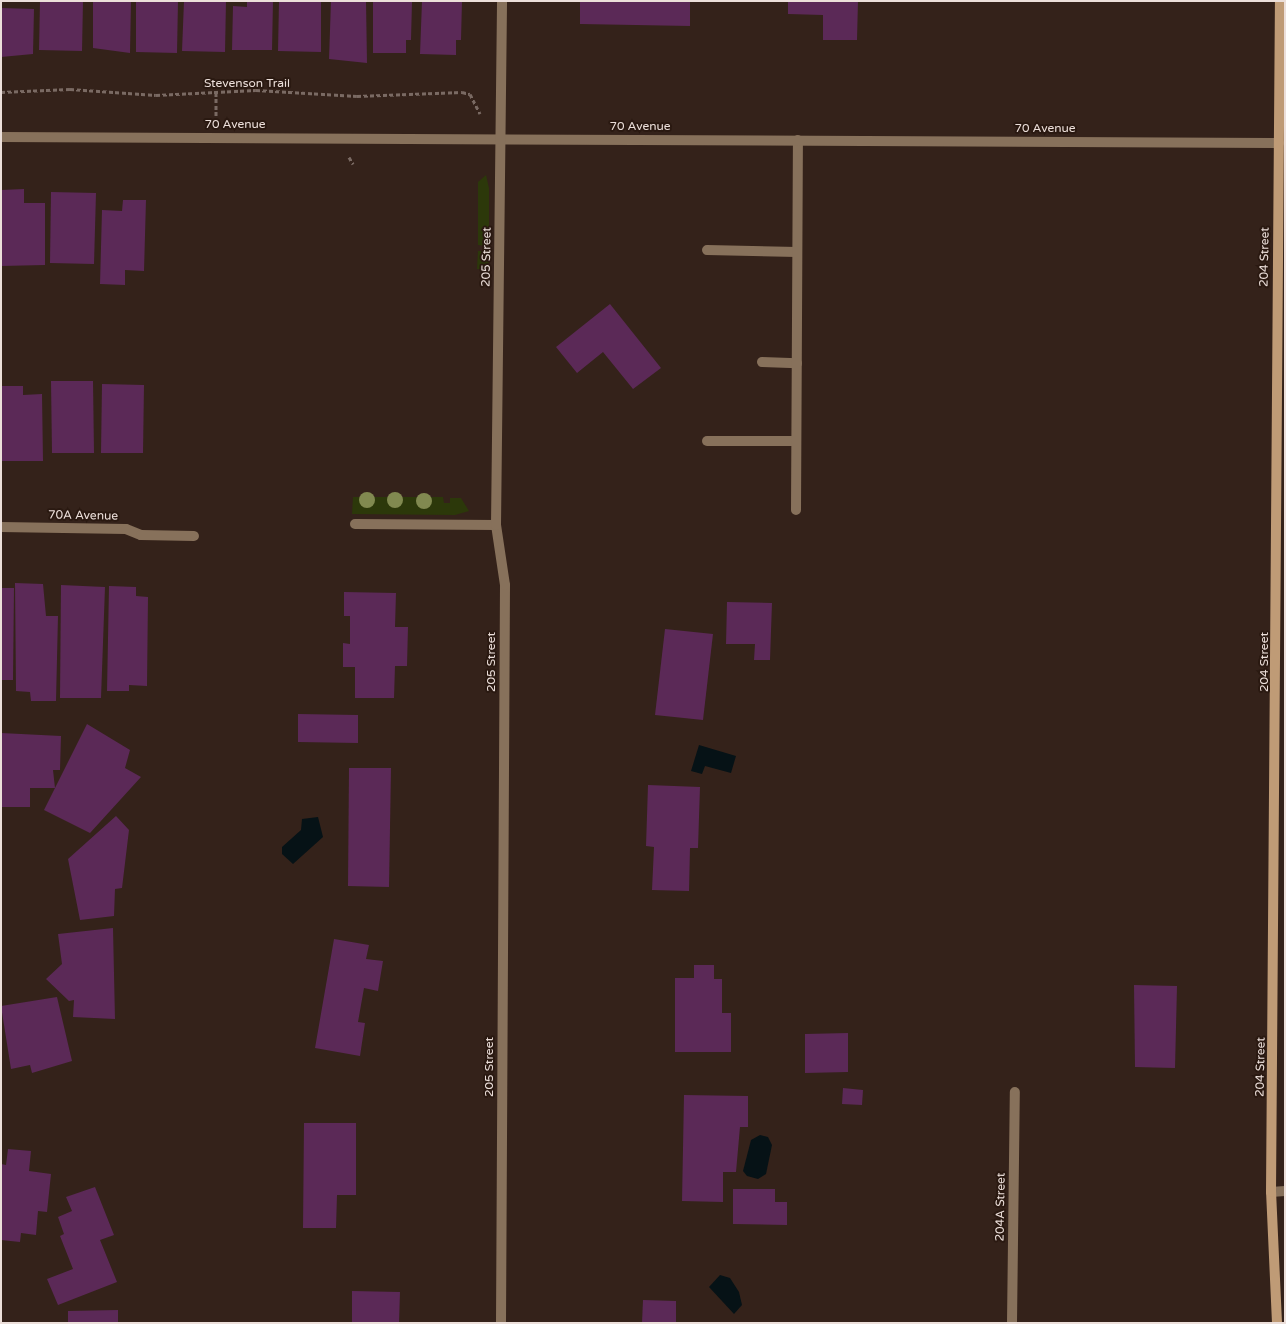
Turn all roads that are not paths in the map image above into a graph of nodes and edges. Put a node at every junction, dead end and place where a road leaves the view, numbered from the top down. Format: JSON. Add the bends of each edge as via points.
{"nodes":[{"id":1,"x":502,"y":1,"type":"edge"},
{"id":2,"x":1280,"y":1,"type":"edge"},
{"id":3,"x":1282,"y":114,"type":"edge"},
{"id":4,"x":1,"y":137,"type":"edge"},
{"id":5,"x":501,"y":139,"type":"junction"},
{"id":6,"x":798,"y":140,"type":"junction"},
{"id":7,"x":1279,"y":143,"type":"junction"},
{"id":8,"x":707,"y":250,"type":"dead end"},
{"id":9,"x":797,"y":252,"type":"junction"},
{"id":10,"x":762,"y":362,"type":"dead end"},
{"id":11,"x":797,"y":362,"type":"junction"},
{"id":12,"x":707,"y":441,"type":"dead end"},
{"id":13,"x":796,"y":441,"type":"junction"},
{"id":14,"x":796,"y":510,"type":"dead end"},
{"id":15,"x":355,"y":524,"type":"dead end"},
{"id":16,"x":496,"y":526,"type":"junction"},
{"id":17,"x":1,"y":528,"type":"edge"},
{"id":18,"x":194,"y":536,"type":"dead end"},
{"id":19,"x":1281,"y":560,"type":"edge"},
{"id":20,"x":1014,"y":1092,"type":"dead end"},
{"id":21,"x":1285,"y":1191,"type":"edge"},
{"id":22,"x":1271,"y":1192,"type":"junction"},
{"id":23,"x":501,"y":1323,"type":"edge"},
{"id":24,"x":1012,"y":1323,"type":"edge"},
{"id":25,"x":1277,"y":1323,"type":"edge"}],
"edges":[{"from":1,"to":5,"type":"street","name":"205 Street"},
{"from":2,"to":3,"type":"street","name":"204 Street"},
{"from":3,"to":7,"type":"street","name":"204 Street"},
{"from":4,"to":5,"type":"street","name":"70 Avenue"},
{"from":5,"to":6,"type":"street","name":"70 Avenue"},
{"from":5,"to":16,"type":"street","name":"205 Street"},
{"from":6,"to":7,"type":"street","name":"70 Avenue"},
{"from":6,"to":9,"type":"street"},
{"from":7,"to":19,"type":"street","name":"204 Street"},
{"from":8,"to":9,"type":"street"},
{"from":9,"to":11,"type":"street"},
{"from":10,"to":11,"type":"street"},
{"from":11,"to":13,"type":"street"},
{"from":12,"to":13,"type":"street"},
{"from":13,"to":14,"type":"street"},
{"from":15,"to":16,"type":"street"},
{"from":16,"to":23,"type":"street","name":"205 Street","via":[[505,584]]},
{"from":17,"to":18,"type":"street","name":"70A Avenue","via":[[126,529],[141,535]]},
{"from":19,"to":22,"type":"street","name":"204 Street"},
{"from":20,"to":24,"type":"street","name":"204A Street"},
{"from":21,"to":22,"type":"street"},
{"from":22,"to":25,"type":"street","name":"204 Street"}]}
